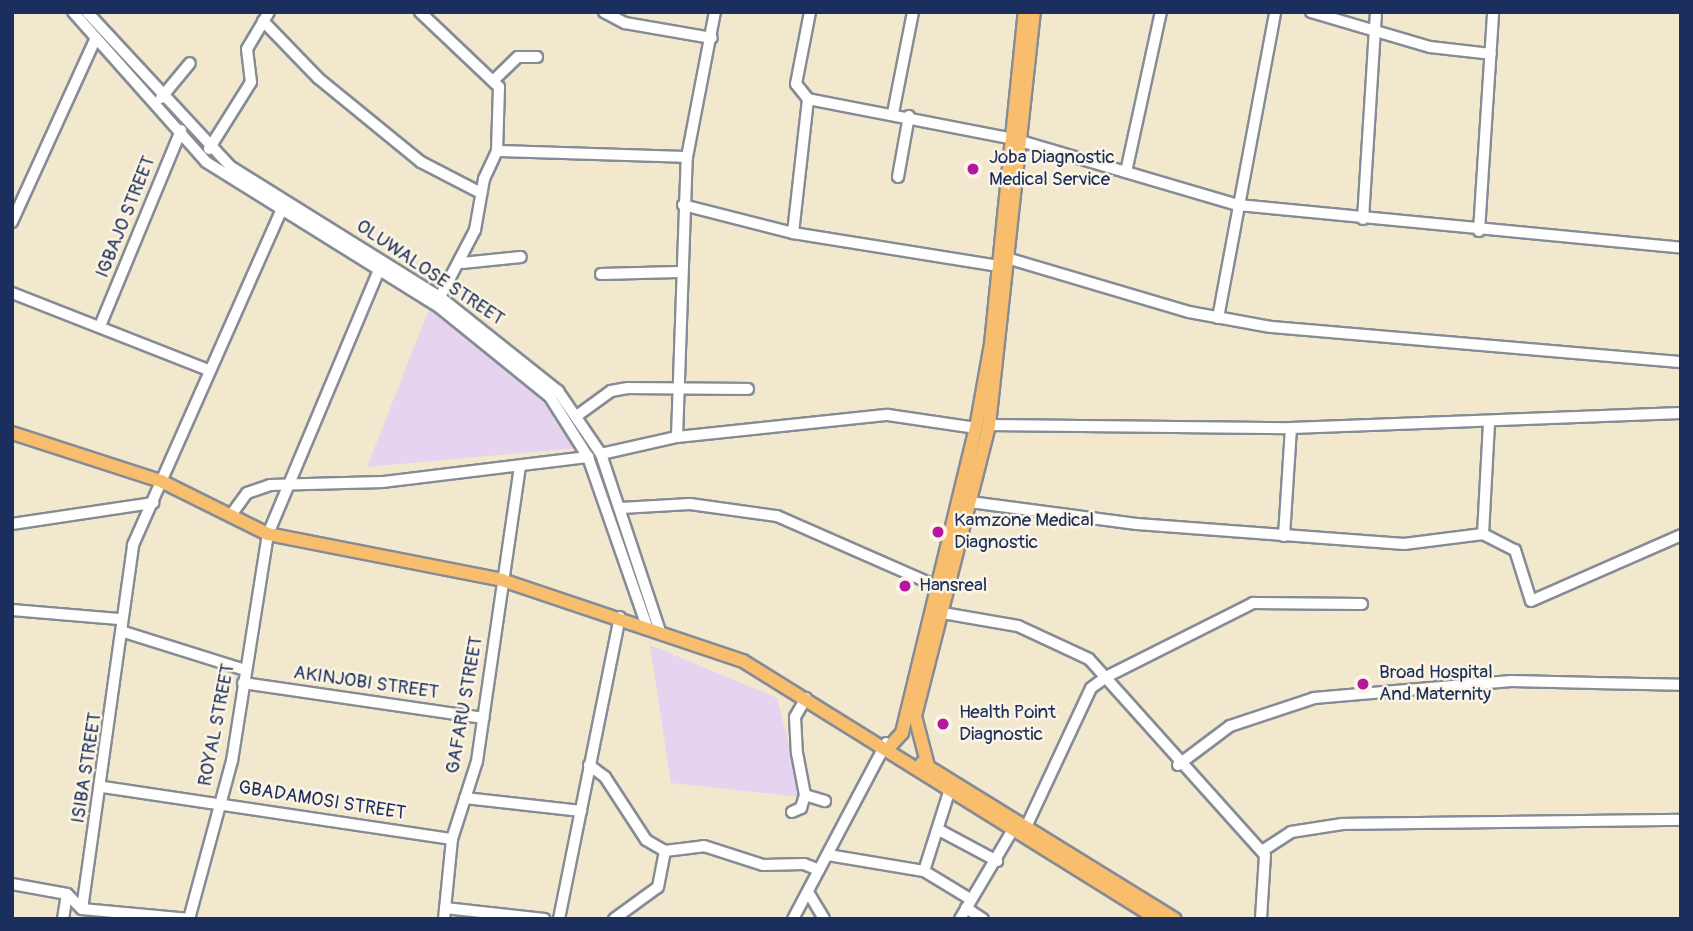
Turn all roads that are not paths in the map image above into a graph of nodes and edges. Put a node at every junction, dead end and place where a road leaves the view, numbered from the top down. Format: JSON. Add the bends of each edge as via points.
{"nodes":[{"id":1,"x":73,"y":12,"type":"edge"},
{"id":2,"x":420,"y":12,"type":"edge"},
{"id":3,"x":604,"y":12,"type":"edge"},
{"id":4,"x":715,"y":12,"type":"edge"},
{"id":5,"x":810,"y":12,"type":"edge"},
{"id":6,"x":913,"y":12,"type":"edge"},
{"id":7,"x":1025,"y":12,"type":"edge"},
{"id":8,"x":1034,"y":12,"type":"edge"},
{"id":9,"x":1161,"y":12,"type":"edge"},
{"id":10,"x":1275,"y":12,"type":"edge"},
{"id":11,"x":1311,"y":12,"type":"edge"},
{"id":12,"x":1376,"y":12,"type":"edge"},
{"id":13,"x":1493,"y":12,"type":"edge"},
{"id":14,"x":86,"y":16,"type":"edge"},
{"id":15,"x":266,"y":16,"type":"edge"},
{"id":16,"x":1376,"y":31,"type":"junction"},
{"id":17,"x":96,"y":38,"type":"junction"},
{"id":18,"x":712,"y":38,"type":"junction"},
{"id":19,"x":1024,"y":40,"type":"junction"},
{"id":20,"x":1491,"y":54,"type":"junction"},
{"id":21,"x":537,"y":57,"type":"dead end"},
{"id":22,"x":190,"y":63,"type":"dead end"},
{"id":23,"x":496,"y":78,"type":"junction"},
{"id":24,"x":162,"y":98,"type":"junction"},
{"id":25,"x":808,"y":99,"type":"junction"},
{"id":26,"x":893,"y":113,"type":"junction"},
{"id":27,"x":909,"y":116,"type":"junction"},
{"id":28,"x":184,"y":123,"type":"junction"},
{"id":29,"x":178,"y":135,"type":"junction"},
{"id":30,"x":1013,"y":139,"type":"junction"},
{"id":31,"x":209,"y":149,"type":"junction"},
{"id":32,"x":497,"y":151,"type":"junction"},
{"id":33,"x":687,"y":158,"type":"junction"},
{"id":34,"x":1126,"y":172,"type":"junction"},
{"id":35,"x":898,"y":177,"type":"dead end"},
{"id":36,"x":481,"y":193,"type":"junction"},
{"id":37,"x":683,"y":205,"type":"junction"},
{"id":38,"x":1238,"y":205,"type":"junction"},
{"id":39,"x":281,"y":211,"type":"junction"},
{"id":40,"x":1363,"y":219,"type":"junction"},
{"id":41,"x":12,"y":222,"type":"edge"},
{"id":42,"x":1479,"y":231,"type":"junction"},
{"id":43,"x":793,"y":233,"type":"junction"},
{"id":44,"x":1681,"y":248,"type":"edge"},
{"id":45,"x":520,"y":257,"type":"dead end"},
{"id":46,"x":462,"y":263,"type":"junction"},
{"id":47,"x":1005,"y":263,"type":"junction"},
{"id":48,"x":381,"y":265,"type":"junction"},
{"id":49,"x":678,"y":272,"type":"junction"},
{"id":50,"x":601,"y":274,"type":"dead end"},
{"id":51,"x":12,"y":293,"type":"edge"},
{"id":52,"x":440,"y":297,"type":"junction"},
{"id":53,"x":1218,"y":318,"type":"junction"},
{"id":54,"x":100,"y":326,"type":"junction"},
{"id":55,"x":1681,"y":362,"type":"edge"},
{"id":56,"x":208,"y":370,"type":"junction"},
{"id":57,"x":676,"y":387,"type":"junction"},
{"id":58,"x":748,"y":389,"type":"dead end"},
{"id":59,"x":1681,"y":413,"type":"edge"},
{"id":60,"x":578,"y":415,"type":"junction"},
{"id":61,"x":1489,"y":422,"type":"junction"},
{"id":62,"x":983,"y":426,"type":"junction"},
{"id":63,"x":1291,"y":428,"type":"junction"},
{"id":64,"x":12,"y":433,"type":"edge"},
{"id":65,"x":677,"y":437,"type":"junction"},
{"id":66,"x":601,"y":454,"type":"junction"},
{"id":67,"x":588,"y":457,"type":"junction"},
{"id":68,"x":520,"y":468,"type":"junction"},
{"id":69,"x":162,"y":481,"type":"junction"},
{"id":70,"x":290,"y":488,"type":"junction"},
{"id":71,"x":970,"y":502,"type":"junction"},
{"id":72,"x":153,"y":503,"type":"junction"},
{"id":73,"x":621,"y":508,"type":"junction"},
{"id":74,"x":231,"y":515,"type":"junction"},
{"id":75,"x":12,"y":524,"type":"edge"},
{"id":76,"x":268,"y":534,"type":"junction"},
{"id":77,"x":1483,"y":534,"type":"junction"},
{"id":78,"x":1681,"y":535,"type":"edge"},
{"id":79,"x":1284,"y":536,"type":"junction"},
{"id":80,"x":502,"y":580,"type":"junction"},
{"id":81,"x":934,"y":585,"type":"junction"},
{"id":82,"x":1362,"y":604,"type":"dead end"},
{"id":83,"x":12,"y":611,"type":"edge"},
{"id":84,"x":937,"y":612,"type":"junction"},
{"id":85,"x":119,"y":619,"type":"junction"},
{"id":86,"x":626,"y":619,"type":"junction"},
{"id":87,"x":654,"y":627,"type":"junction"},
{"id":88,"x":124,"y":632,"type":"junction"},
{"id":89,"x":245,"y":670,"type":"junction"},
{"id":90,"x":1106,"y":677,"type":"junction"},
{"id":91,"x":243,"y":682,"type":"junction"},
{"id":92,"x":1681,"y":685,"type":"edge"},
{"id":93,"x":807,"y":698,"type":"junction"},
{"id":94,"x":484,"y":718,"type":"junction"},
{"id":95,"x":916,"y":740,"type":"junction"},
{"id":96,"x":894,"y":750,"type":"junction"},
{"id":97,"x":589,"y":765,"type":"junction"},
{"id":98,"x":1178,"y":765,"type":"junction"},
{"id":99,"x":928,"y":766,"type":"junction"},
{"id":100,"x":103,"y":788,"type":"junction"},
{"id":101,"x":949,"y":792,"type":"junction"},
{"id":102,"x":805,"y":795,"type":"junction"},
{"id":103,"x":464,"y":797,"type":"junction"},
{"id":104,"x":825,"y":802,"type":"dead end"},
{"id":105,"x":219,"y":803,"type":"junction"},
{"id":106,"x":581,"y":811,"type":"junction"},
{"id":107,"x":792,"y":812,"type":"dead end"},
{"id":108,"x":1681,"y":820,"type":"edge"},
{"id":109,"x":1026,"y":827,"type":"junction"},
{"id":110,"x":939,"y":830,"type":"junction"},
{"id":111,"x":1012,"y":831,"type":"junction"},
{"id":112,"x":452,"y":839,"type":"junction"},
{"id":113,"x":665,"y":851,"type":"junction"},
{"id":114,"x":1262,"y":851,"type":"junction"},
{"id":115,"x":828,"y":855,"type":"junction"},
{"id":116,"x":997,"y":861,"type":"junction"},
{"id":117,"x":819,"y":870,"type":"junction"},
{"id":118,"x":924,"y":872,"type":"junction"},
{"id":119,"x":12,"y":884,"type":"edge"},
{"id":120,"x":808,"y":892,"type":"junction"},
{"id":121,"x":67,"y":894,"type":"junction"},
{"id":122,"x":968,"y":903,"type":"junction"},
{"id":123,"x":82,"y":909,"type":"junction"},
{"id":124,"x":444,"y":913,"type":"edge"},
{"id":125,"x":63,"y":919,"type":"edge"},
{"id":126,"x":189,"y":919,"type":"edge"},
{"id":127,"x":544,"y":919,"type":"edge"},
{"id":128,"x":559,"y":919,"type":"edge"},
{"id":129,"x":614,"y":919,"type":"edge"},
{"id":130,"x":793,"y":919,"type":"edge"},
{"id":131,"x":824,"y":919,"type":"edge"},
{"id":132,"x":960,"y":919,"type":"edge"},
{"id":133,"x":983,"y":919,"type":"edge"},
{"id":134,"x":1157,"y":919,"type":"edge"},
{"id":135,"x":1175,"y":919,"type":"edge"},
{"id":136,"x":1261,"y":919,"type":"edge"}],
"edges":[{"from":1,"to":14,"type":"street","name":"OLUWALOSE STREET"},
{"from":2,"to":23,"type":"street"},
{"from":3,"to":18,"type":"street","via":[[625,23]]},
{"from":4,"to":18,"type":"street"},
{"from":5,"to":25,"type":"street","via":[[796,84]]},
{"from":6,"to":26,"type":"street"},
{"from":7,"to":19,"type":"main road"},
{"from":8,"to":19,"type":"main road"},
{"from":9,"to":34,"type":"street"},
{"from":10,"to":38,"type":"street"},
{"from":11,"to":16,"type":"street"},
{"from":12,"to":16,"type":"street"},
{"from":13,"to":20,"type":"street"},
{"from":14,"to":17,"type":"street","name":"OLUWALOSE STREET"},
{"from":14,"to":24,"type":"street","name":"OLUWALOSE STREET"},
{"from":15,"to":31,"type":"street","via":[[247,49],[251,82]]},
{"from":15,"to":36,"type":"street","via":[[318,78],[421,162]]},
{"from":16,"to":20,"type":"street"},
{"from":16,"to":40,"type":"street"},
{"from":17,"to":29,"type":"street","name":"OLUWALOSE STREET"},
{"from":17,"to":41,"type":"street"},
{"from":18,"to":33,"type":"street"},
{"from":19,"to":30,"type":"main road"},
{"from":20,"to":42,"type":"street"},
{"from":21,"to":23,"type":"street","via":[[518,57]]},
{"from":22,"to":24,"type":"street"},
{"from":23,"to":32,"type":"street"},
{"from":24,"to":28,"type":"street","name":"OLUWALOSE STREET"},
{"from":25,"to":26,"type":"street"},
{"from":25,"to":43,"type":"street"},
{"from":26,"to":27,"type":"street"},
{"from":27,"to":30,"type":"street"},
{"from":27,"to":35,"type":"street"},
{"from":28,"to":29,"type":"street","name":"IGBAJO STREET"},
{"from":28,"to":31,"type":"street","name":"OLUWALOSE STREET"},
{"from":29,"to":39,"type":"street","name":"OLUWALOSE STREET"},
{"from":29,"to":54,"type":"street","name":"IGBAJO STREET"},
{"from":30,"to":34,"type":"street"},
{"from":30,"to":47,"type":"main road"},
{"from":31,"to":48,"type":"street","name":"OLUWALOSE STREET"},
{"from":32,"to":33,"type":"street"},
{"from":32,"to":36,"type":"street"},
{"from":33,"to":37,"type":"street"},
{"from":34,"to":38,"type":"street"},
{"from":36,"to":46,"type":"street"},
{"from":37,"to":43,"type":"street"},
{"from":37,"to":49,"type":"street"},
{"from":38,"to":40,"type":"street"},
{"from":38,"to":53,"type":"street"},
{"from":39,"to":48,"type":"street","name":"OLUWALOSE STREET"},
{"from":39,"to":56,"type":"street"},
{"from":40,"to":42,"type":"street"},
{"from":42,"to":44,"type":"street"},
{"from":43,"to":47,"type":"street"},
{"from":45,"to":46,"type":"street"},
{"from":46,"to":52,"type":"street"},
{"from":47,"to":53,"type":"street"},
{"from":47,"to":62,"type":"main road"},
{"from":48,"to":52,"type":"street","name":"OLUWALOSE STREET"},
{"from":48,"to":67,"type":"street","name":"OLUWALOSE STREET","via":[[516,365],[569,421]]},
{"from":48,"to":70,"type":"street","name":"ROYAL STREET"},
{"from":49,"to":50,"type":"street"},
{"from":49,"to":57,"type":"street"},
{"from":51,"to":54,"type":"street"},
{"from":52,"to":60,"type":"street","name":"OLUWALOSE STREET","via":[[524,359]]},
{"from":53,"to":55,"type":"street"},
{"from":54,"to":56,"type":"street"},
{"from":56,"to":69,"type":"street"},
{"from":57,"to":58,"type":"street"},
{"from":57,"to":60,"type":"street","via":[[611,390]]},
{"from":57,"to":65,"type":"street"},
{"from":59,"to":61,"type":"street"},
{"from":60,"to":66,"type":"street","name":"OLUWALOSE STREET"},
{"from":61,"to":63,"type":"street"},
{"from":61,"to":77,"type":"street"},
{"from":62,"to":63,"type":"street"},
{"from":62,"to":65,"type":"street","via":[[888,415]]},
{"from":62,"to":71,"type":"main road"},
{"from":62,"to":81,"type":"main road"},
{"from":63,"to":79,"type":"street"},
{"from":64,"to":69,"type":"main road"},
{"from":65,"to":66,"type":"street"},
{"from":66,"to":73,"type":"street","name":"OLUWALOSE STREET"},
{"from":67,"to":68,"type":"street"},
{"from":67,"to":87,"type":"street","name":"OLUWALOSE STREET"},
{"from":68,"to":70,"type":"street"},
{"from":68,"to":80,"type":"street","name":"GAFARU STREET"},
{"from":69,"to":72,"type":"street"},
{"from":69,"to":74,"type":"main road"},
{"from":70,"to":74,"type":"street","via":[[257,487]]},
{"from":70,"to":76,"type":"street","name":"ROYAL STREET"},
{"from":71,"to":79,"type":"street"},
{"from":71,"to":84,"type":"main road"},
{"from":72,"to":75,"type":"street"},
{"from":72,"to":85,"type":"street","via":[[133,545]]},
{"from":73,"to":81,"type":"street","via":[[690,504],[777,516]]},
{"from":73,"to":87,"type":"street","name":"OLUWALOSE STREET"},
{"from":74,"to":76,"type":"main road"},
{"from":76,"to":80,"type":"main road"},
{"from":76,"to":89,"type":"street","name":"ROYAL STREET"},
{"from":77,"to":78,"type":"street","via":[[1515,550],[1531,601]]},
{"from":77,"to":79,"type":"street","via":[[1404,544]]},
{"from":80,"to":86,"type":"main road"},
{"from":80,"to":94,"type":"street","name":"GAFARU STREET"},
{"from":81,"to":96,"type":"main road","via":[[902,733]]},
{"from":82,"to":90,"type":"street","via":[[1253,603]]},
{"from":83,"to":85,"type":"street"},
{"from":84,"to":90,"type":"street","via":[[1018,626],[1089,659]]},
{"from":84,"to":95,"type":"main road","via":[[915,716]]},
{"from":85,"to":88,"type":"street"},
{"from":86,"to":87,"type":"main road"},
{"from":86,"to":97,"type":"street"},
{"from":87,"to":93,"type":"main road","via":[[743,661]]},
{"from":87,"to":96,"type":"main road","via":[[762,665]]},
{"from":88,"to":89,"type":"street"},
{"from":88,"to":100,"type":"street","name":"ISIBA STREET"},
{"from":89,"to":91,"type":"street","name":"ROYAL STREET"},
{"from":90,"to":98,"type":"street"},
{"from":90,"to":109,"type":"street","via":[[1091,688]]},
{"from":91,"to":94,"type":"street","name":"AKINJOBI STREET"},
{"from":91,"to":105,"type":"street","name":"ROYAL STREET"},
{"from":92,"to":98,"type":"street","via":[[1511,681],[1314,698],[1230,726]]},
{"from":93,"to":96,"type":"main road"},
{"from":93,"to":102,"type":"street","via":[[794,717]]},
{"from":94,"to":103,"type":"street","name":"GAFARU STREET"},
{"from":95,"to":96,"type":"main road"},
{"from":95,"to":99,"type":"main road"},
{"from":96,"to":99,"type":"main road"},
{"from":96,"to":101,"type":"main road"},
{"from":96,"to":115,"type":"street"},
{"from":97,"to":106,"type":"street"},
{"from":97,"to":113,"type":"street","via":[[605,777],[646,840]]},
{"from":98,"to":114,"type":"street"},
{"from":99,"to":109,"type":"main road"},
{"from":100,"to":105,"type":"street","name":"GBADAMOSI STREET"},
{"from":100,"to":123,"type":"street","name":"ISIBA STREET"},
{"from":101,"to":110,"type":"street"},
{"from":101,"to":111,"type":"main road"},
{"from":102,"to":104,"type":"street"},
{"from":102,"to":107,"type":"street","via":[[801,808]]},
{"from":103,"to":106,"type":"street"},
{"from":103,"to":112,"type":"street","name":"GAFARU STREET"},
{"from":105,"to":112,"type":"street","name":"GBADAMOSI STREET"},
{"from":105,"to":126,"type":"street","name":"ROYAL STREET"},
{"from":106,"to":128,"type":"street"},
{"from":108,"to":114,"type":"street","via":[[1342,824],[1291,832]]},
{"from":109,"to":135,"type":"main road"},
{"from":110,"to":116,"type":"street"},
{"from":110,"to":118,"type":"street"},
{"from":111,"to":116,"type":"street"},
{"from":111,"to":134,"type":"main road"},
{"from":112,"to":124,"type":"street","name":"GAFARU STREET"},
{"from":113,"to":117,"type":"street","via":[[704,846],[763,865],[804,864]]},
{"from":113,"to":129,"type":"street","via":[[658,887]]},
{"from":114,"to":136,"type":"street","via":[[1268,860]]},
{"from":115,"to":117,"type":"street"},
{"from":115,"to":118,"type":"street"},
{"from":116,"to":122,"type":"street"},
{"from":117,"to":120,"type":"street"},
{"from":118,"to":122,"type":"street"},
{"from":119,"to":121,"type":"street"},
{"from":120,"to":130,"type":"street"},
{"from":120,"to":131,"type":"street"},
{"from":121,"to":123,"type":"street"},
{"from":121,"to":125,"type":"street"},
{"from":122,"to":132,"type":"street"},
{"from":122,"to":133,"type":"street"},
{"from":123,"to":126,"type":"street"},
{"from":124,"to":127,"type":"street"}]}
